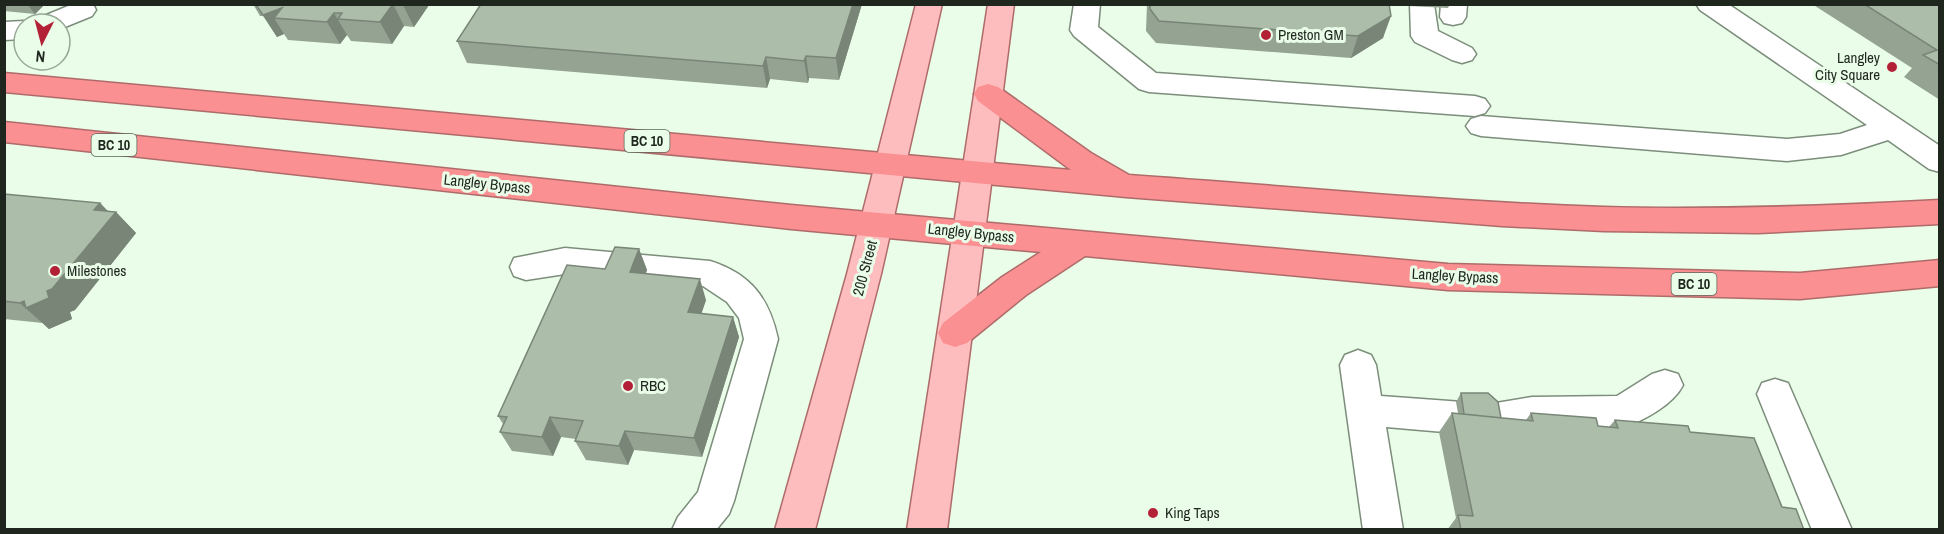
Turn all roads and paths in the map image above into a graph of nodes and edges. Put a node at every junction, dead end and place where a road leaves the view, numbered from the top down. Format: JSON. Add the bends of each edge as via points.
{"nodes":[{"id":1,"x":929,"y":4,"type":"edge"},
{"id":2,"x":1001,"y":4,"type":"edge"},
{"id":3,"x":1087,"y":4,"type":"edge"},
{"id":4,"x":1709,"y":4,"type":"edge"},
{"id":5,"x":1411,"y":6,"type":"edge"},
{"id":6,"x":83,"y":10,"type":"dead end"},
{"id":7,"x":72,"y":15,"type":"edge"},
{"id":8,"x":1462,"y":54,"type":"dead end"},
{"id":9,"x":4,"y":82,"type":"edge"},
{"id":10,"x":988,"y":94,"type":"junction"},
{"id":11,"x":1892,"y":128,"type":"junction"},
{"id":12,"x":4,"y":132,"type":"edge"},
{"id":13,"x":1940,"y":161,"type":"edge"},
{"id":14,"x":891,"y":164,"type":"junction"},
{"id":15,"x":976,"y":173,"type":"junction"},
{"id":16,"x":1126,"y":186,"type":"junction"},
{"id":17,"x":1940,"y":212,"type":"edge"},
{"id":18,"x":876,"y":224,"type":"junction"},
{"id":19,"x":968,"y":233,"type":"junction"},
{"id":20,"x":1080,"y":243,"type":"junction"},
{"id":21,"x":526,"y":267,"type":"dead end"},
{"id":22,"x":1940,"y":273,"type":"edge"},
{"id":23,"x":955,"y":333,"type":"junction"},
{"id":24,"x":1358,"y":365,"type":"dead end"},
{"id":25,"x":1665,"y":385,"type":"dead end"},
{"id":26,"x":1775,"y":394,"type":"dead end"},
{"id":27,"x":1365,"y":410,"type":"junction"},
{"id":28,"x":692,"y":530,"type":"edge"},
{"id":29,"x":795,"y":530,"type":"edge"},
{"id":30,"x":927,"y":530,"type":"edge"},
{"id":31,"x":1383,"y":530,"type":"edge"},
{"id":32,"x":1832,"y":530,"type":"edge"}],
"edges":[{"from":1,"to":14,"type":"main road","name":"200 Street"},
{"from":2,"to":10,"type":"main road"},
{"from":3,"to":11,"type":"lane","via":[[1084,30],[1149,82],[1787,150],[1841,144]]},
{"from":4,"to":11,"type":"lane"},
{"from":5,"to":8,"type":"lane","via":[[1425,36]]},
{"from":6,"to":7,"type":"lane"},
{"from":9,"to":14,"type":"highway","number":"BC 10"},
{"from":10,"to":15,"type":"main road"},
{"from":10,"to":16,"type":"highway","via":[[1080,161]]},
{"from":11,"to":13,"type":"lane"},
{"from":12,"to":18,"type":"highway","name":"Langley Bypass","number":"BC 10"},
{"from":14,"to":15,"type":"highway","number":"BC 10"},
{"from":14,"to":18,"type":"main road","name":"200 Street"},
{"from":15,"to":16,"type":"highway","number":"BC 10"},
{"from":15,"to":19,"type":"main road"},
{"from":16,"to":17,"type":"highway","number":"BC 10","via":[[1604,219],[1758,221]]},
{"from":18,"to":19,"type":"highway","name":"Langley Bypass","number":"BC 10"},
{"from":18,"to":29,"type":"main road","name":"200 Street"},
{"from":19,"to":20,"type":"highway","name":"Langley Bypass","number":"BC 10"},
{"from":19,"to":23,"type":"main road"},
{"from":20,"to":22,"type":"highway","name":"Langley Bypass","number":"BC 10","via":[[1448,277],[1800,286]]},
{"from":20,"to":23,"type":"highway","via":[[1014,286]]},
{"from":21,"to":28,"type":"lane","via":[[565,261],[711,274],[740,293],[755,313],[760,339],[715,501]]},
{"from":23,"to":30,"type":"main road"},
{"from":24,"to":27,"type":"lane"},
{"from":25,"to":27,"type":"lane","via":[[1623,412],[1532,413],[1490,420]]},
{"from":26,"to":32,"type":"lane"},
{"from":27,"to":31,"type":"lane"}]}
